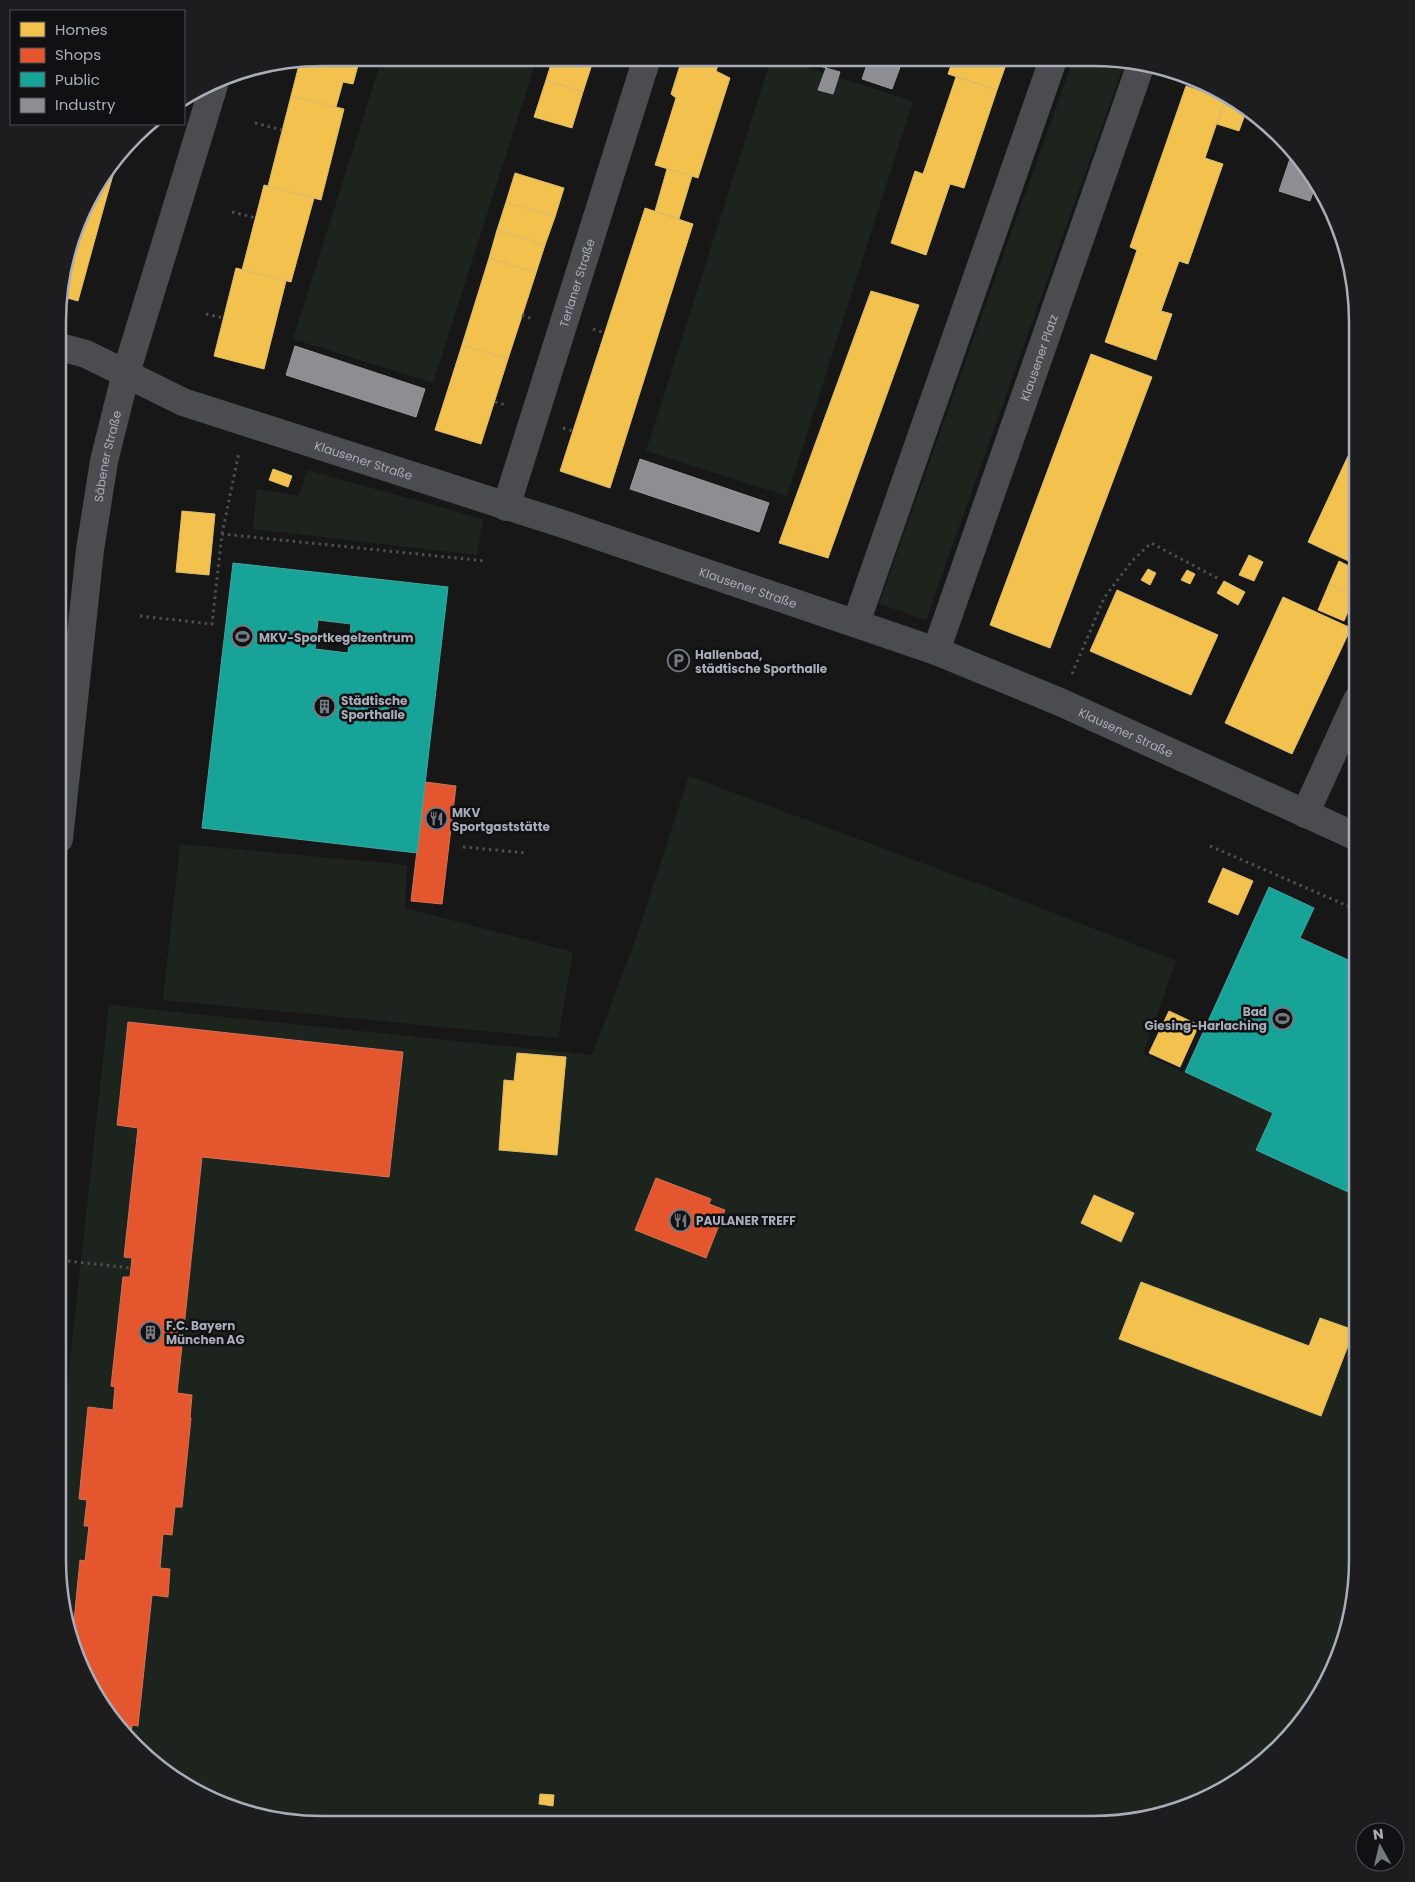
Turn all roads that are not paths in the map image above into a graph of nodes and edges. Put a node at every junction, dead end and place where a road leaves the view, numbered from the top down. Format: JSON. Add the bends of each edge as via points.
{"nodes":[{"id":1,"x":645,"y":66,"type":"edge"},
{"id":2,"x":1051,"y":66,"type":"edge"},
{"id":3,"x":1140,"y":71,"type":"edge"},
{"id":4,"x":212,"y":92,"type":"edge"},
{"id":5,"x":66,"y":349,"type":"edge"},
{"id":6,"x":126,"y":373,"type":"junction"},
{"id":7,"x":506,"y":507,"type":"junction"},
{"id":8,"x":856,"y":623,"type":"junction"},
{"id":9,"x":936,"y":651,"type":"junction"},
{"id":10,"x":1349,"y":717,"type":"edge"},
{"id":11,"x":66,"y":774,"type":"edge"},
{"id":12,"x":1304,"y":814,"type":"junction"},
{"id":13,"x":1349,"y":834,"type":"edge"}],
"edges":[{"from":1,"to":7,"type":"street","name":"Terlaner Straße"},
{"from":2,"to":8,"type":"street"},
{"from":3,"to":9,"type":"street","name":"Klausener Platz"},
{"from":4,"to":6,"type":"street","name":"Säbener Straße"},
{"from":5,"to":6,"type":"street","name":"Klausener Straße","via":[[86,354]]},
{"from":6,"to":7,"type":"street","name":"Klausener Straße","via":[[183,402]]},
{"from":6,"to":11,"type":"street","name":"Säbener Straße","via":[[104,461],[90,550]]},
{"from":7,"to":8,"type":"street","name":"Klausener Straße"},
{"from":8,"to":9,"type":"street","name":"Klausener Straße"},
{"from":9,"to":12,"type":"street","name":"Klausener Straße","via":[[1060,702]]},
{"from":10,"to":12,"type":"street"},
{"from":12,"to":13,"type":"street","name":"Klausener Straße"}]}
